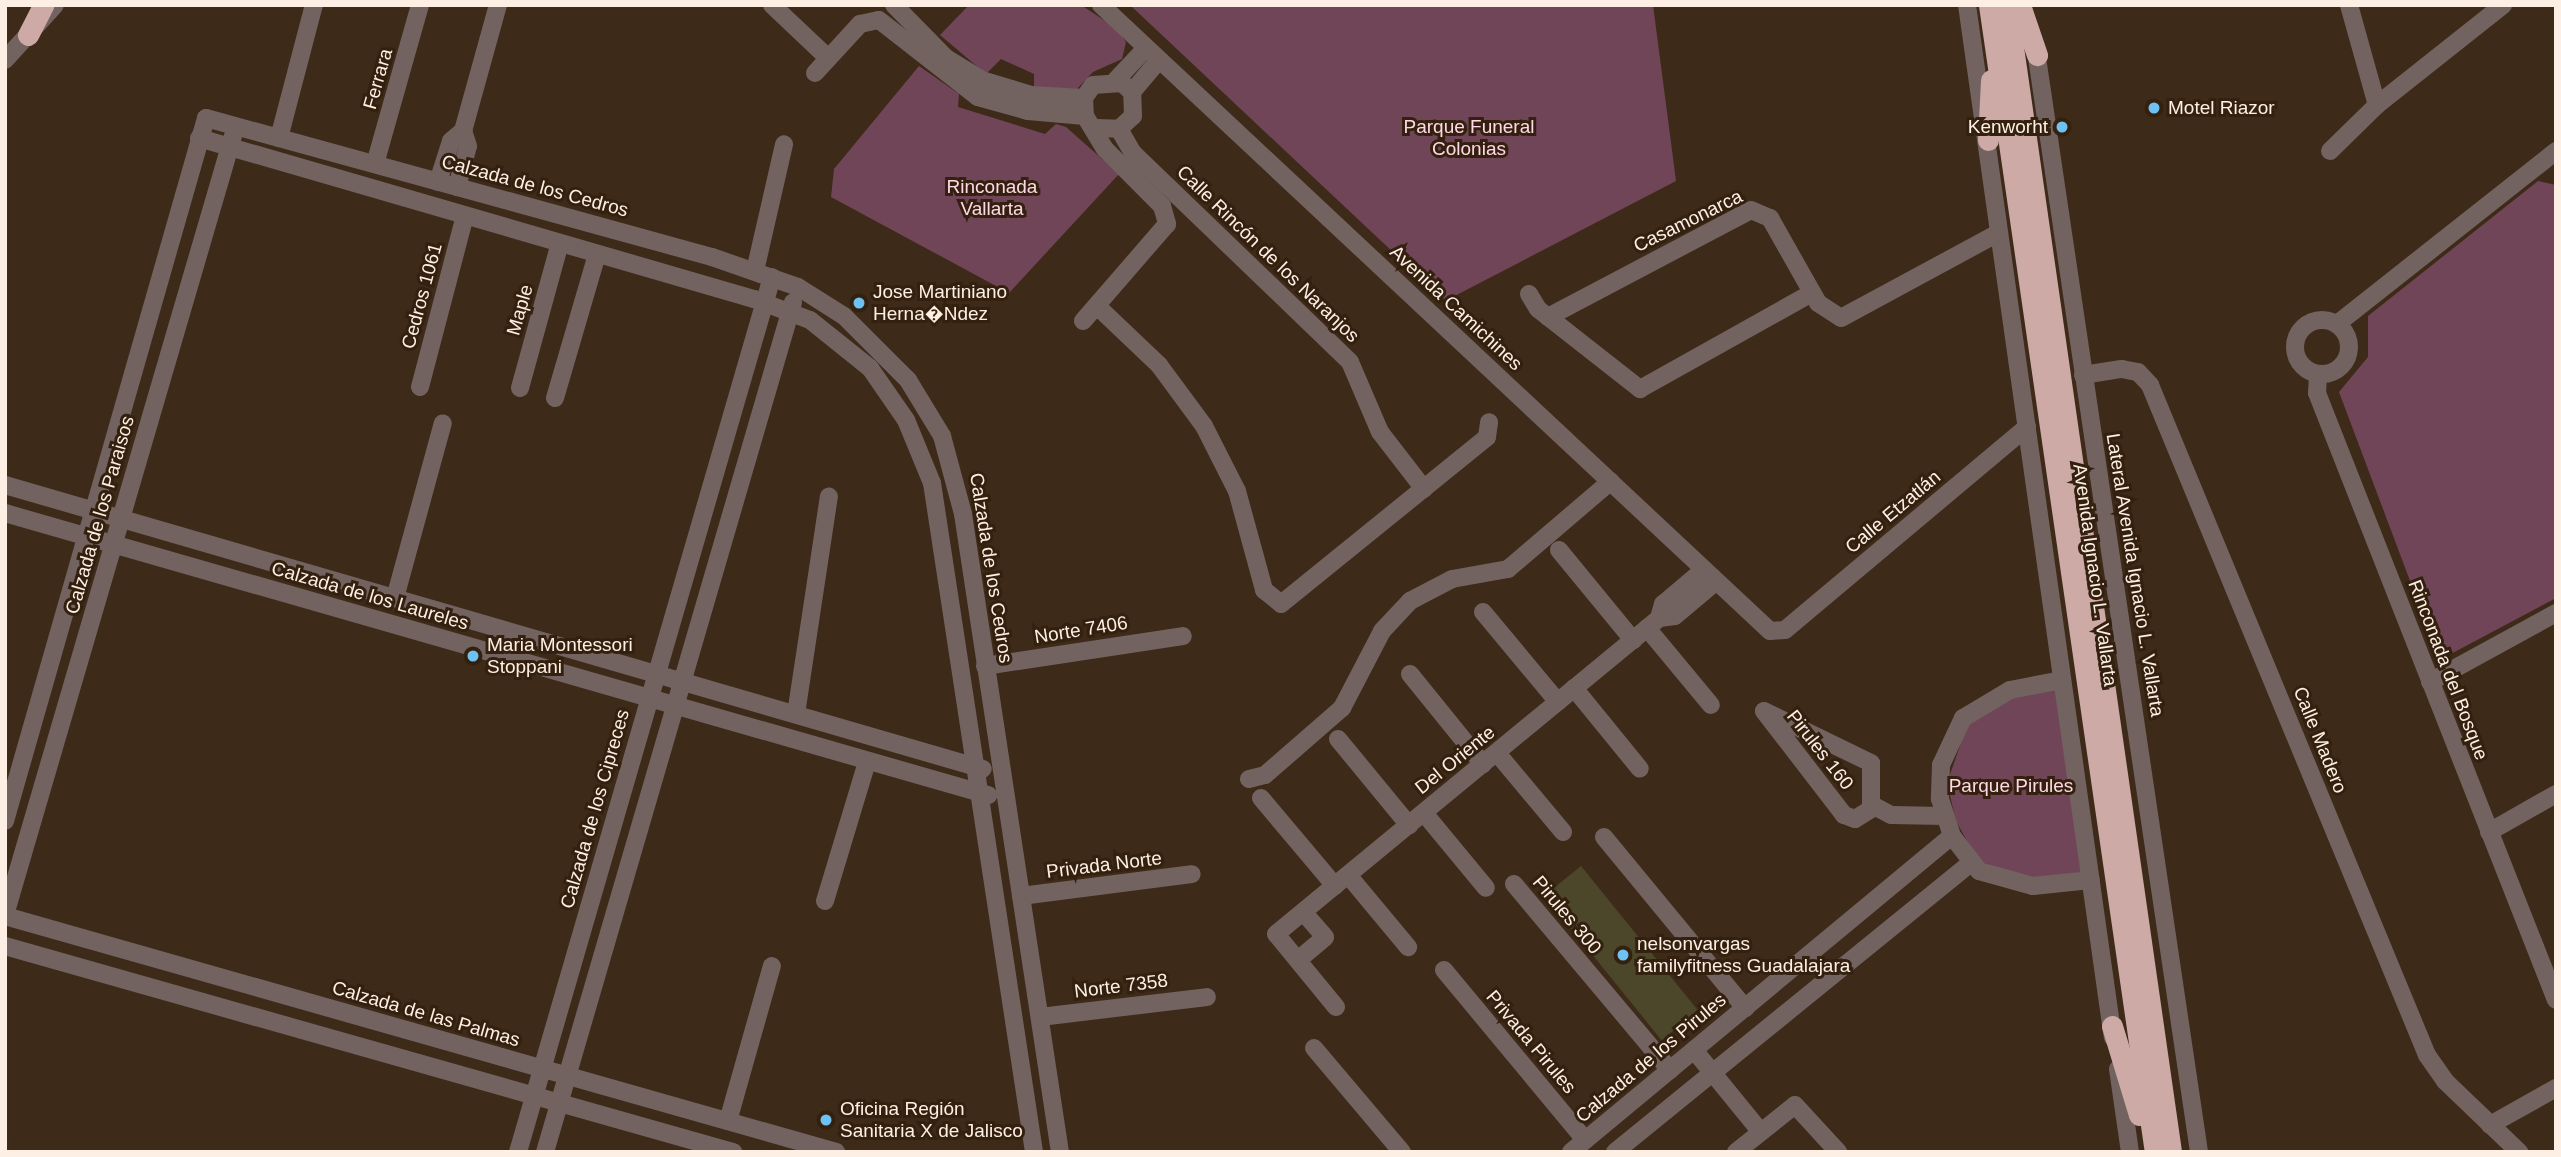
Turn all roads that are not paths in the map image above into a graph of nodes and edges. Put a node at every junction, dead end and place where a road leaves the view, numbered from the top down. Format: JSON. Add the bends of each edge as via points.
{"nodes":[{"id":1,"x":43,"y":5,"type":"edge"},
{"id":2,"x":55,"y":5,"type":"edge"},
{"id":3,"x":314,"y":5,"type":"edge"},
{"id":4,"x":420,"y":5,"type":"edge"},
{"id":5,"x":498,"y":5,"type":"edge"},
{"id":6,"x":772,"y":5,"type":"edge"},
{"id":7,"x":894,"y":5,"type":"edge"},
{"id":8,"x":1101,"y":5,"type":"edge"},
{"id":9,"x":1967,"y":5,"type":"edge"},
{"id":10,"x":1989,"y":5,"type":"edge"},
{"id":11,"x":2007,"y":5,"type":"edge"},
{"id":12,"x":2020,"y":5,"type":"edge"},
{"id":13,"x":2030,"y":5,"type":"edge"},
{"id":14,"x":2349,"y":5,"type":"edge"},
{"id":15,"x":2503,"y":5,"type":"edge"},
{"id":16,"x":28,"y":35,"type":"junction"},
{"id":17,"x":1994,"y":36,"type":"junction"},
{"id":18,"x":918,"y":42,"type":"junction"},
{"id":19,"x":1146,"y":48,"type":"junction"},
{"id":20,"x":2037,"y":55,"type":"junction"},
{"id":21,"x":828,"y":58,"type":"junction"},
{"id":22,"x":5,"y":60,"type":"edge"},
{"id":23,"x":1160,"y":60,"type":"junction"},
{"id":24,"x":815,"y":73,"type":"dead end"},
{"id":25,"x":1116,"y":80,"type":"junction"},
{"id":26,"x":1132,"y":92,"type":"junction"},
{"id":27,"x":2377,"y":105,"type":"junction"},
{"id":28,"x":1088,"y":114,"type":"junction"},
{"id":29,"x":206,"y":118,"type":"joint"},
{"id":30,"x":236,"y":126,"type":"junction"},
{"id":31,"x":1119,"y":129,"type":"junction"},
{"id":32,"x":463,"y":131,"type":"junction"},
{"id":33,"x":199,"y":138,"type":"junction"},
{"id":34,"x":279,"y":138,"type":"junction"},
{"id":35,"x":1988,"y":139,"type":"junction"},
{"id":36,"x":783,"y":144,"type":"dead end"},
{"id":37,"x":229,"y":147,"type":"junction"},
{"id":38,"x":2330,"y":151,"type":"dead end"},
{"id":39,"x":2556,"y":151,"type":"edge"},
{"id":40,"x":375,"y":164,"type":"junction"},
{"id":41,"x":1147,"y":177,"type":"junction"},
{"id":42,"x":438,"y":182,"type":"junction"},
{"id":43,"x":457,"y":187,"type":"junction"},
{"id":44,"x":507,"y":200,"type":"junction"},
{"id":45,"x":1196,"y":215,"type":"junction"},
{"id":46,"x":465,"y":216,"type":"junction"},
{"id":47,"x":1167,"y":224,"type":"junction"},
{"id":48,"x":501,"y":226,"type":"junction"},
{"id":49,"x":1998,"y":233,"type":"junction"},
{"id":50,"x":560,"y":243,"type":"junction"},
{"id":51,"x":597,"y":254,"type":"junction"},
{"id":52,"x":764,"y":274,"type":"junction"},
{"id":53,"x":798,"y":287,"type":"junction"},
{"id":54,"x":1812,"y":293,"type":"junction"},
{"id":55,"x":1529,"y":295,"type":"dead end"},
{"id":56,"x":765,"y":303,"type":"junction"},
{"id":57,"x":1097,"y":306,"type":"junction"},
{"id":58,"x":790,"y":312,"type":"junction"},
{"id":59,"x":1548,"y":317,"type":"junction"},
{"id":60,"x":1083,"y":321,"type":"dead end"},
{"id":61,"x":2337,"y":324,"type":"junction"},
{"id":62,"x":2083,"y":375,"type":"junction"},
{"id":63,"x":2318,"y":375,"type":"junction"},
{"id":64,"x":420,"y":387,"type":"dead end"},
{"id":65,"x":520,"y":388,"type":"dead end"},
{"id":66,"x":555,"y":398,"type":"dead end"},
{"id":67,"x":1489,"y":422,"type":"dead end"},
{"id":68,"x":443,"y":424,"type":"dead end"},
{"id":69,"x":2027,"y":427,"type":"junction"},
{"id":70,"x":1611,"y":481,"type":"junction"},
{"id":71,"x":5,"y":485,"type":"edge"},
{"id":72,"x":1424,"y":489,"type":"junction"},
{"id":73,"x":829,"y":496,"type":"dead end"},
{"id":74,"x":94,"y":510,"type":"junction"},
{"id":75,"x":5,"y":513,"type":"edge"},
{"id":76,"x":121,"y":518,"type":"junction"},
{"id":77,"x":87,"y":536,"type":"junction"},
{"id":78,"x":114,"y":544,"type":"junction"},
{"id":79,"x":1559,"y":551,"type":"dead end"},
{"id":80,"x":308,"y":572,"type":"junction"},
{"id":81,"x":1708,"y":577,"type":"junction"},
{"id":82,"x":302,"y":598,"type":"junction"},
{"id":83,"x":395,"y":598,"type":"junction"},
{"id":84,"x":1483,"y":612,"type":"dead end"},
{"id":85,"x":2556,"y":613,"type":"edge"},
{"id":86,"x":1647,"y":629,"type":"junction"},
{"id":87,"x":1786,"y":630,"type":"joint"},
{"id":88,"x":1183,"y":636,"type":"dead end"},
{"id":89,"x":985,"y":666,"type":"junction"},
{"id":90,"x":656,"y":674,"type":"junction"},
{"id":91,"x":1410,"y":674,"type":"dead end"},
{"id":92,"x":2063,"y":680,"type":"junction"},
{"id":93,"x":683,"y":681,"type":"junction"},
{"id":94,"x":2430,"y":682,"type":"junction"},
{"id":95,"x":1574,"y":688,"type":"junction"},
{"id":96,"x":989,"y":691,"type":"junction"},
{"id":97,"x":649,"y":698,"type":"junction"},
{"id":98,"x":965,"y":698,"type":"junction"},
{"id":99,"x":1558,"y":702,"type":"junction"},
{"id":100,"x":1710,"y":705,"type":"dead end"},
{"id":101,"x":676,"y":706,"type":"junction"},
{"id":102,"x":796,"y":714,"type":"junction"},
{"id":103,"x":828,"y":724,"type":"junction"},
{"id":104,"x":1338,"y":739,"type":"dead end"},
{"id":105,"x":821,"y":749,"type":"junction"},
{"id":106,"x":1490,"y":758,"type":"junction"},
{"id":107,"x":867,"y":762,"type":"junction"},
{"id":108,"x":975,"y":766,"type":"junction"},
{"id":109,"x":1640,"y":769,"type":"dead end"},
{"id":110,"x":1002,"y":774,"type":"junction"},
{"id":111,"x":1249,"y":779,"type":"dead end"},
{"id":112,"x":979,"y":793,"type":"junction"},
{"id":113,"x":2556,"y":794,"type":"edge"},
{"id":114,"x":1261,"y":799,"type":"dead end"},
{"id":115,"x":1006,"y":800,"type":"junction"},
{"id":116,"x":1874,"y":806,"type":"junction"},
{"id":117,"x":1424,"y":813,"type":"junction"},
{"id":118,"x":1945,"y":816,"type":"junction"},
{"id":119,"x":5,"y":821,"type":"edge"},
{"id":120,"x":1409,"y":825,"type":"junction"},
{"id":121,"x":1563,"y":832,"type":"dead end"},
{"id":122,"x":2489,"y":832,"type":"junction"},
{"id":123,"x":1952,"y":836,"type":"junction"},
{"id":124,"x":1604,"y":837,"type":"dead end"},
{"id":125,"x":1970,"y":863,"type":"junction"},
{"id":126,"x":1192,"y":874,"type":"dead end"},
{"id":127,"x":2091,"y":880,"type":"junction"},
{"id":128,"x":1341,"y":881,"type":"junction"},
{"id":129,"x":1514,"y":884,"type":"dead end"},
{"id":130,"x":1486,"y":888,"type":"dead end"},
{"id":131,"x":1021,"y":897,"type":"junction"},
{"id":132,"x":825,"y":901,"type":"dead end"},
{"id":133,"x":1303,"y":912,"type":"junction"},
{"id":134,"x":5,"y":916,"type":"edge"},
{"id":135,"x":5,"y":946,"type":"edge"},
{"id":136,"x":1408,"y":947,"type":"dead end"},
{"id":137,"x":1298,"y":960,"type":"junction"},
{"id":138,"x":772,"y":966,"type":"dead end"},
{"id":139,"x":1444,"y":970,"type":"dead end"},
{"id":140,"x":2551,"y":976,"type":"edge"},
{"id":141,"x":1207,"y":997,"type":"dead end"},
{"id":142,"x":2556,"y":1000,"type":"edge"},
{"id":143,"x":1336,"y":1007,"type":"dead end"},
{"id":144,"x":1745,"y":1008,"type":"junction"},
{"id":145,"x":1040,"y":1017,"type":"junction"},
{"id":146,"x":2112,"y":1026,"type":"junction"},
{"id":147,"x":1314,"y":1048,"type":"dead end"},
{"id":148,"x":1694,"y":1050,"type":"junction"},
{"id":149,"x":542,"y":1068,"type":"junction"},
{"id":150,"x":1670,"y":1070,"type":"junction"},
{"id":151,"x":1712,"y":1073,"type":"junction"},
{"id":152,"x":567,"y":1075,"type":"junction"},
{"id":153,"x":2556,"y":1088,"type":"edge"},
{"id":154,"x":534,"y":1095,"type":"junction"},
{"id":155,"x":559,"y":1103,"type":"junction"},
{"id":156,"x":728,"y":1121,"type":"junction"},
{"id":157,"x":2490,"y":1125,"type":"junction"},
{"id":158,"x":1760,"y":1131,"type":"junction"},
{"id":159,"x":1585,"y":1140,"type":"junction"},
{"id":160,"x":518,"y":1152,"type":"edge"},
{"id":161,"x":545,"y":1152,"type":"edge"},
{"id":162,"x":733,"y":1152,"type":"edge"},
{"id":163,"x":836,"y":1152,"type":"edge"},
{"id":164,"x":1034,"y":1152,"type":"edge"},
{"id":165,"x":1060,"y":1152,"type":"edge"},
{"id":166,"x":1402,"y":1152,"type":"edge"},
{"id":167,"x":1571,"y":1152,"type":"edge"},
{"id":168,"x":1615,"y":1152,"type":"edge"},
{"id":169,"x":1736,"y":1152,"type":"edge"},
{"id":170,"x":1838,"y":1152,"type":"edge"},
{"id":171,"x":2130,"y":1152,"type":"edge"},
{"id":172,"x":2152,"y":1152,"type":"edge"},
{"id":173,"x":2171,"y":1152,"type":"edge"},
{"id":174,"x":2199,"y":1152,"type":"edge"},
{"id":175,"x":2519,"y":1152,"type":"edge"}],
"edges":[{"from":1,"to":16,"type":"highway"},
{"from":2,"to":16,"type":"street"},
{"from":3,"to":34,"type":"street"},
{"from":4,"to":40,"type":"street","name":"Ferrara"},
{"from":5,"to":32,"type":"street"},
{"from":6,"to":21,"type":"street"},
{"from":7,"to":18,"type":"street"},
{"from":8,"to":19,"type":"street","name":"Avenida Camichines"},
{"from":9,"to":35,"type":"street"},
{"from":10,"to":17,"type":"highway","name":"Avenida Ignacio L. Vallarta"},
{"from":11,"to":173,"type":"highway","name":"Avenida Ignacio L. Vallarta"},
{"from":12,"to":20,"type":"highway"},
{"from":13,"to":20,"type":"street","name":"Lateral Avenida Ignacio L. Vallarta"},
{"from":14,"to":27,"type":"street"},
{"from":15,"to":27,"type":"street"},
{"from":16,"to":22,"type":"street"},
{"from":17,"to":35,"type":"highway"},
{"from":17,"to":172,"type":"highway","name":"Avenida Ignacio L. Vallarta"},
{"from":18,"to":21,"type":"street","via":[[879,20],[860,23]]},
{"from":18,"to":28,"type":"street","via":[[1006,98]]},
{"from":19,"to":23,"type":"street","name":"Avenida Camichines"},
{"from":19,"to":25,"type":"street"},
{"from":20,"to":62,"type":"street","name":"Lateral Avenida Ignacio L. Vallarta"},
{"from":21,"to":24,"type":"street"},
{"from":23,"to":26,"type":"street"},
{"from":23,"to":70,"type":"street","name":"Avenida Camichines"},
{"from":25,"to":26,"type":"street"},
{"from":25,"to":28,"type":"street","via":[[1093,85]]},
{"from":26,"to":31,"type":"street","via":[[1133,116]]},
{"from":27,"to":38,"type":"street"},
{"from":28,"to":31,"type":"street"},
{"from":28,"to":41,"type":"street","via":[[1105,149]]},
{"from":29,"to":30,"type":"street","name":"Calzada de los Cedros"},
{"from":29,"to":33,"type":"street","name":"Calzada de los Paraisos"},
{"from":30,"to":34,"type":"street","name":"Calzada de los Cedros"},
{"from":30,"to":37,"type":"street","name":"Calzada de los Paraisos"},
{"from":31,"to":41,"type":"street","name":"Calle Rincón de los Naranjos"},
{"from":32,"to":42,"type":"street","via":[[451,141]]},
{"from":32,"to":43,"type":"street","via":[[468,146]]},
{"from":33,"to":37,"type":"street"},
{"from":33,"to":74,"type":"street","name":"Calzada de los Paraisos"},
{"from":34,"to":40,"type":"street","name":"Calzada de los Cedros"},
{"from":35,"to":49,"type":"street"},
{"from":36,"to":52,"type":"street","name":"Calzada de los Cipreces"},
{"from":37,"to":46,"type":"street"},
{"from":37,"to":76,"type":"street","name":"Calzada de los Paraisos"},
{"from":39,"to":61,"type":"street"},
{"from":40,"to":42,"type":"street","name":"Calzada de los Cedros"},
{"from":41,"to":45,"type":"street","name":"Calle Rincón de los Naranjos"},
{"from":41,"to":47,"type":"street"},
{"from":42,"to":43,"type":"street","name":"Calzada de los Cedros"},
{"from":43,"to":44,"type":"street","name":"Calzada de los Cedros"},
{"from":44,"to":48,"type":"street"},
{"from":44,"to":52,"type":"street","name":"Calzada de los Cedros"},
{"from":45,"to":47,"type":"street"},
{"from":45,"to":72,"type":"street","name":"Calle Rincón de los Naranjos","via":[[1350,362],[1380,432]]},
{"from":46,"to":48,"type":"street"},
{"from":46,"to":64,"type":"street","name":"Cedros 1061"},
{"from":47,"to":57,"type":"street"},
{"from":48,"to":50,"type":"street"},
{"from":49,"to":54,"type":"street","name":"Casamonarca","via":[[1848,316],[1829,315]]},
{"from":49,"to":69,"type":"street"},
{"from":50,"to":51,"type":"street"},
{"from":50,"to":65,"type":"street","name":"Maple"},
{"from":51,"to":56,"type":"street"},
{"from":51,"to":66,"type":"street"},
{"from":52,"to":53,"type":"street","name":"Calzada de los Cedros"},
{"from":52,"to":56,"type":"street","name":"Calzada de los Cipreces"},
{"from":53,"to":58,"type":"street"},
{"from":53,"to":89,"type":"street","name":"Calzada de los Cedros","via":[[844,316],[886,353],[942,436],[956,477]]},
{"from":54,"to":59,"type":"street","via":[[1640,389]]},
{"from":54,"to":59,"type":"street","name":"Casamonarca","via":[[1770,218],[1751,210]]},
{"from":55,"to":59,"type":"street"},
{"from":56,"to":58,"type":"street"},
{"from":56,"to":90,"type":"street","name":"Calzada de los Cipreces"},
{"from":57,"to":60,"type":"street"},
{"from":57,"to":72,"type":"street","via":[[1159,366],[1204,426],[1237,491],[1264,590],[1273,601],[1287,602]]},
{"from":58,"to":93,"type":"street"},
{"from":58,"to":98,"type":"street","via":[[830,333],[870,368],[919,446],[932,483]]},
{"from":61,"to":63,"type":"street","via":[[2349,352],[2338,370]]},
{"from":61,"to":63,"type":"street","via":[[2306,324],[2295,337],[2299,361]]},
{"from":62,"to":157,"type":"street","name":"Calle Madero","via":[[2122,369],[2138,372],[2150,384],[2427,1055]]},
{"from":62,"to":174,"type":"street","name":"Lateral Avenida Ignacio L. Vallarta"},
{"from":63,"to":94,"type":"street","name":"Rinconada del Bosque","via":[[2317,393]]},
{"from":67,"to":72,"type":"street","via":[[1487,437]]},
{"from":68,"to":83,"type":"street"},
{"from":69,"to":87,"type":"street","name":"Calle Etzatlán"},
{"from":69,"to":92,"type":"street"},
{"from":70,"to":81,"type":"street","name":"Avenida Camichines"},
{"from":70,"to":111,"type":"street","via":[[1508,569],[1452,579],[1410,601],[1382,631],[1342,708],[1265,775]]},
{"from":71,"to":74,"type":"street","name":"Calzada de los Laureles"},
{"from":73,"to":102,"type":"street"},
{"from":74,"to":76,"type":"street","name":"Calzada de los Laureles"},
{"from":74,"to":77,"type":"street","name":"Calzada de los Paraisos"},
{"from":75,"to":77,"type":"street","name":"Calzada de los Laureles"},
{"from":76,"to":78,"type":"street","name":"Calzada de los Paraisos"},
{"from":76,"to":80,"type":"street","name":"Calzada de los Laureles"},
{"from":77,"to":78,"type":"street","name":"Calzada de los Laureles"},
{"from":77,"to":119,"type":"street","name":"Calzada de los Paraisos"},
{"from":78,"to":82,"type":"street","name":"Calzada de los Laureles"},
{"from":78,"to":134,"type":"street","name":"Calzada de los Paraisos"},
{"from":79,"to":86,"type":"street"},
{"from":80,"to":82,"type":"street"},
{"from":80,"to":83,"type":"street","name":"Calzada de los Laureles"},
{"from":81,"to":86,"type":"street","name":"Del Oriente","via":[[1663,604]]},
{"from":81,"to":87,"type":"street","name":"Avenida Camichines","via":[[1759,624]]},
{"from":82,"to":97,"type":"street","name":"Calzada de los Laureles"},
{"from":83,"to":90,"type":"street","name":"Calzada de los Laureles"},
{"from":84,"to":99,"type":"street"},
{"from":85,"to":94,"type":"street"},
{"from":86,"to":95,"type":"street","name":"Del Oriente"},
{"from":86,"to":100,"type":"street"},
{"from":88,"to":89,"type":"street","name":"Norte 7406"},
{"from":89,"to":96,"type":"street","name":"Calzada de los Cedros"},
{"from":90,"to":93,"type":"street","name":"Calzada de los Laureles"},
{"from":90,"to":97,"type":"street","name":"Calzada de los Cipreces"},
{"from":91,"to":106,"type":"street"},
{"from":92,"to":118,"type":"street","via":[[2010,690],[1963,718],[1941,765]]},
{"from":92,"to":127,"type":"street"},
{"from":93,"to":101,"type":"street"},
{"from":93,"to":102,"type":"street","name":"Calzada de los Laureles"},
{"from":94,"to":122,"type":"street","name":"Rinconada del Bosque"},
{"from":95,"to":99,"type":"street","name":"Del Oriente"},
{"from":95,"to":109,"type":"street"},
{"from":96,"to":98,"type":"street"},
{"from":96,"to":110,"type":"street","name":"Calzada de los Cedros"},
{"from":97,"to":101,"type":"street","name":"Calzada de los Laureles"},
{"from":97,"to":149,"type":"street","name":"Calzada de los Cipreces"},
{"from":98,"to":108,"type":"street"},
{"from":99,"to":106,"type":"street","name":"Del Oriente"},
{"from":101,"to":105,"type":"street","name":"Calzada de los Laureles"},
{"from":101,"to":152,"type":"street"},
{"from":102,"to":103,"type":"street","name":"Calzada de los Laureles"},
{"from":103,"to":105,"type":"street"},
{"from":103,"to":108,"type":"street","name":"Calzada de los Laureles"},
{"from":104,"to":120,"type":"street"},
{"from":105,"to":107,"type":"street","name":"Calzada de los Laureles"},
{"from":106,"to":117,"type":"street","name":"Del Oriente"},
{"from":106,"to":121,"type":"street"},
{"from":107,"to":112,"type":"street","name":"Calzada de los Laureles"},
{"from":107,"to":132,"type":"street"},
{"from":108,"to":110,"type":"street","name":"Calzada de los Laureles"},
{"from":108,"to":112,"type":"street"},
{"from":110,"to":115,"type":"street","name":"Calzada de los Cedros"},
{"from":112,"to":115,"type":"street","name":"Calzada de los Laureles"},
{"from":112,"to":164,"type":"street"},
{"from":113,"to":122,"type":"street"},
{"from":114,"to":128,"type":"street"},
{"from":115,"to":131,"type":"street","name":"Calzada de los Cedros"},
{"from":116,"to":116,"type":"street","name":"Pirules 160","via":[[1871,763],[1764,711],[1844,815],[1856,819]]},
{"from":116,"to":118,"type":"street","via":[[1891,815]]},
{"from":117,"to":120,"type":"street","name":"Del Oriente"},
{"from":117,"to":130,"type":"street"},
{"from":118,"to":123,"type":"street"},
{"from":120,"to":128,"type":"street","name":"Del Oriente"},
{"from":122,"to":140,"type":"street","name":"Rinconada del Bosque"},
{"from":123,"to":125,"type":"street"},
{"from":123,"to":144,"type":"street","name":"Calzada de los Pirules"},
{"from":124,"to":144,"type":"street"},
{"from":125,"to":127,"type":"street","via":[[2011,883]]},
{"from":125,"to":151,"type":"street"},
{"from":126,"to":131,"type":"street","name":"Privada Norte"},
{"from":127,"to":146,"type":"street"},
{"from":128,"to":133,"type":"street","name":"Del Oriente"},
{"from":128,"to":136,"type":"street"},
{"from":129,"to":150,"type":"street","name":"Pirules 300"},
{"from":131,"to":145,"type":"street","name":"Calzada de los Cedros"},
{"from":133,"to":137,"type":"street","via":[[1325,937]]},
{"from":133,"to":137,"type":"street","name":"Del Oriente","via":[[1276,934]]},
{"from":134,"to":149,"type":"street","name":"Calzada de las Palmas"},
{"from":135,"to":154,"type":"street"},
{"from":137,"to":143,"type":"street"},
{"from":138,"to":156,"type":"street"},
{"from":139,"to":159,"type":"street","name":"Privada Pirules"},
{"from":140,"to":142,"type":"street","name":"Rinconada del Bosque"},
{"from":141,"to":145,"type":"street","name":"Norte 7358"},
{"from":144,"to":148,"type":"street","name":"Calzada de los Pirules"},
{"from":145,"to":165,"type":"street","name":"Calzada de los Cedros"},
{"from":146,"to":171,"type":"street"},
{"from":146,"to":172,"type":"highway"},
{"from":147,"to":166,"type":"street"},
{"from":148,"to":150,"type":"street","name":"Calzada de los Pirules"},
{"from":148,"to":151,"type":"street"},
{"from":149,"to":152,"type":"street","name":"Calzada de las Palmas"},
{"from":149,"to":154,"type":"street","name":"Calzada de los Cipreces"},
{"from":150,"to":159,"type":"street","name":"Calzada de los Pirules"},
{"from":151,"to":158,"type":"street"},
{"from":151,"to":168,"type":"street"},
{"from":152,"to":155,"type":"street"},
{"from":152,"to":156,"type":"street","name":"Calzada de las Palmas"},
{"from":153,"to":157,"type":"street"},
{"from":154,"to":155,"type":"street"},
{"from":154,"to":160,"type":"street","name":"Calzada de los Cipreces"},
{"from":155,"to":161,"type":"street"},
{"from":155,"to":162,"type":"street"},
{"from":156,"to":163,"type":"street","name":"Calzada de las Palmas"},
{"from":157,"to":175,"type":"street","name":"Calle Madero"},
{"from":158,"to":169,"type":"street"},
{"from":158,"to":170,"type":"street","via":[[1795,1105]]},
{"from":159,"to":167,"type":"street","name":"Calzada de los Pirules"}]}
